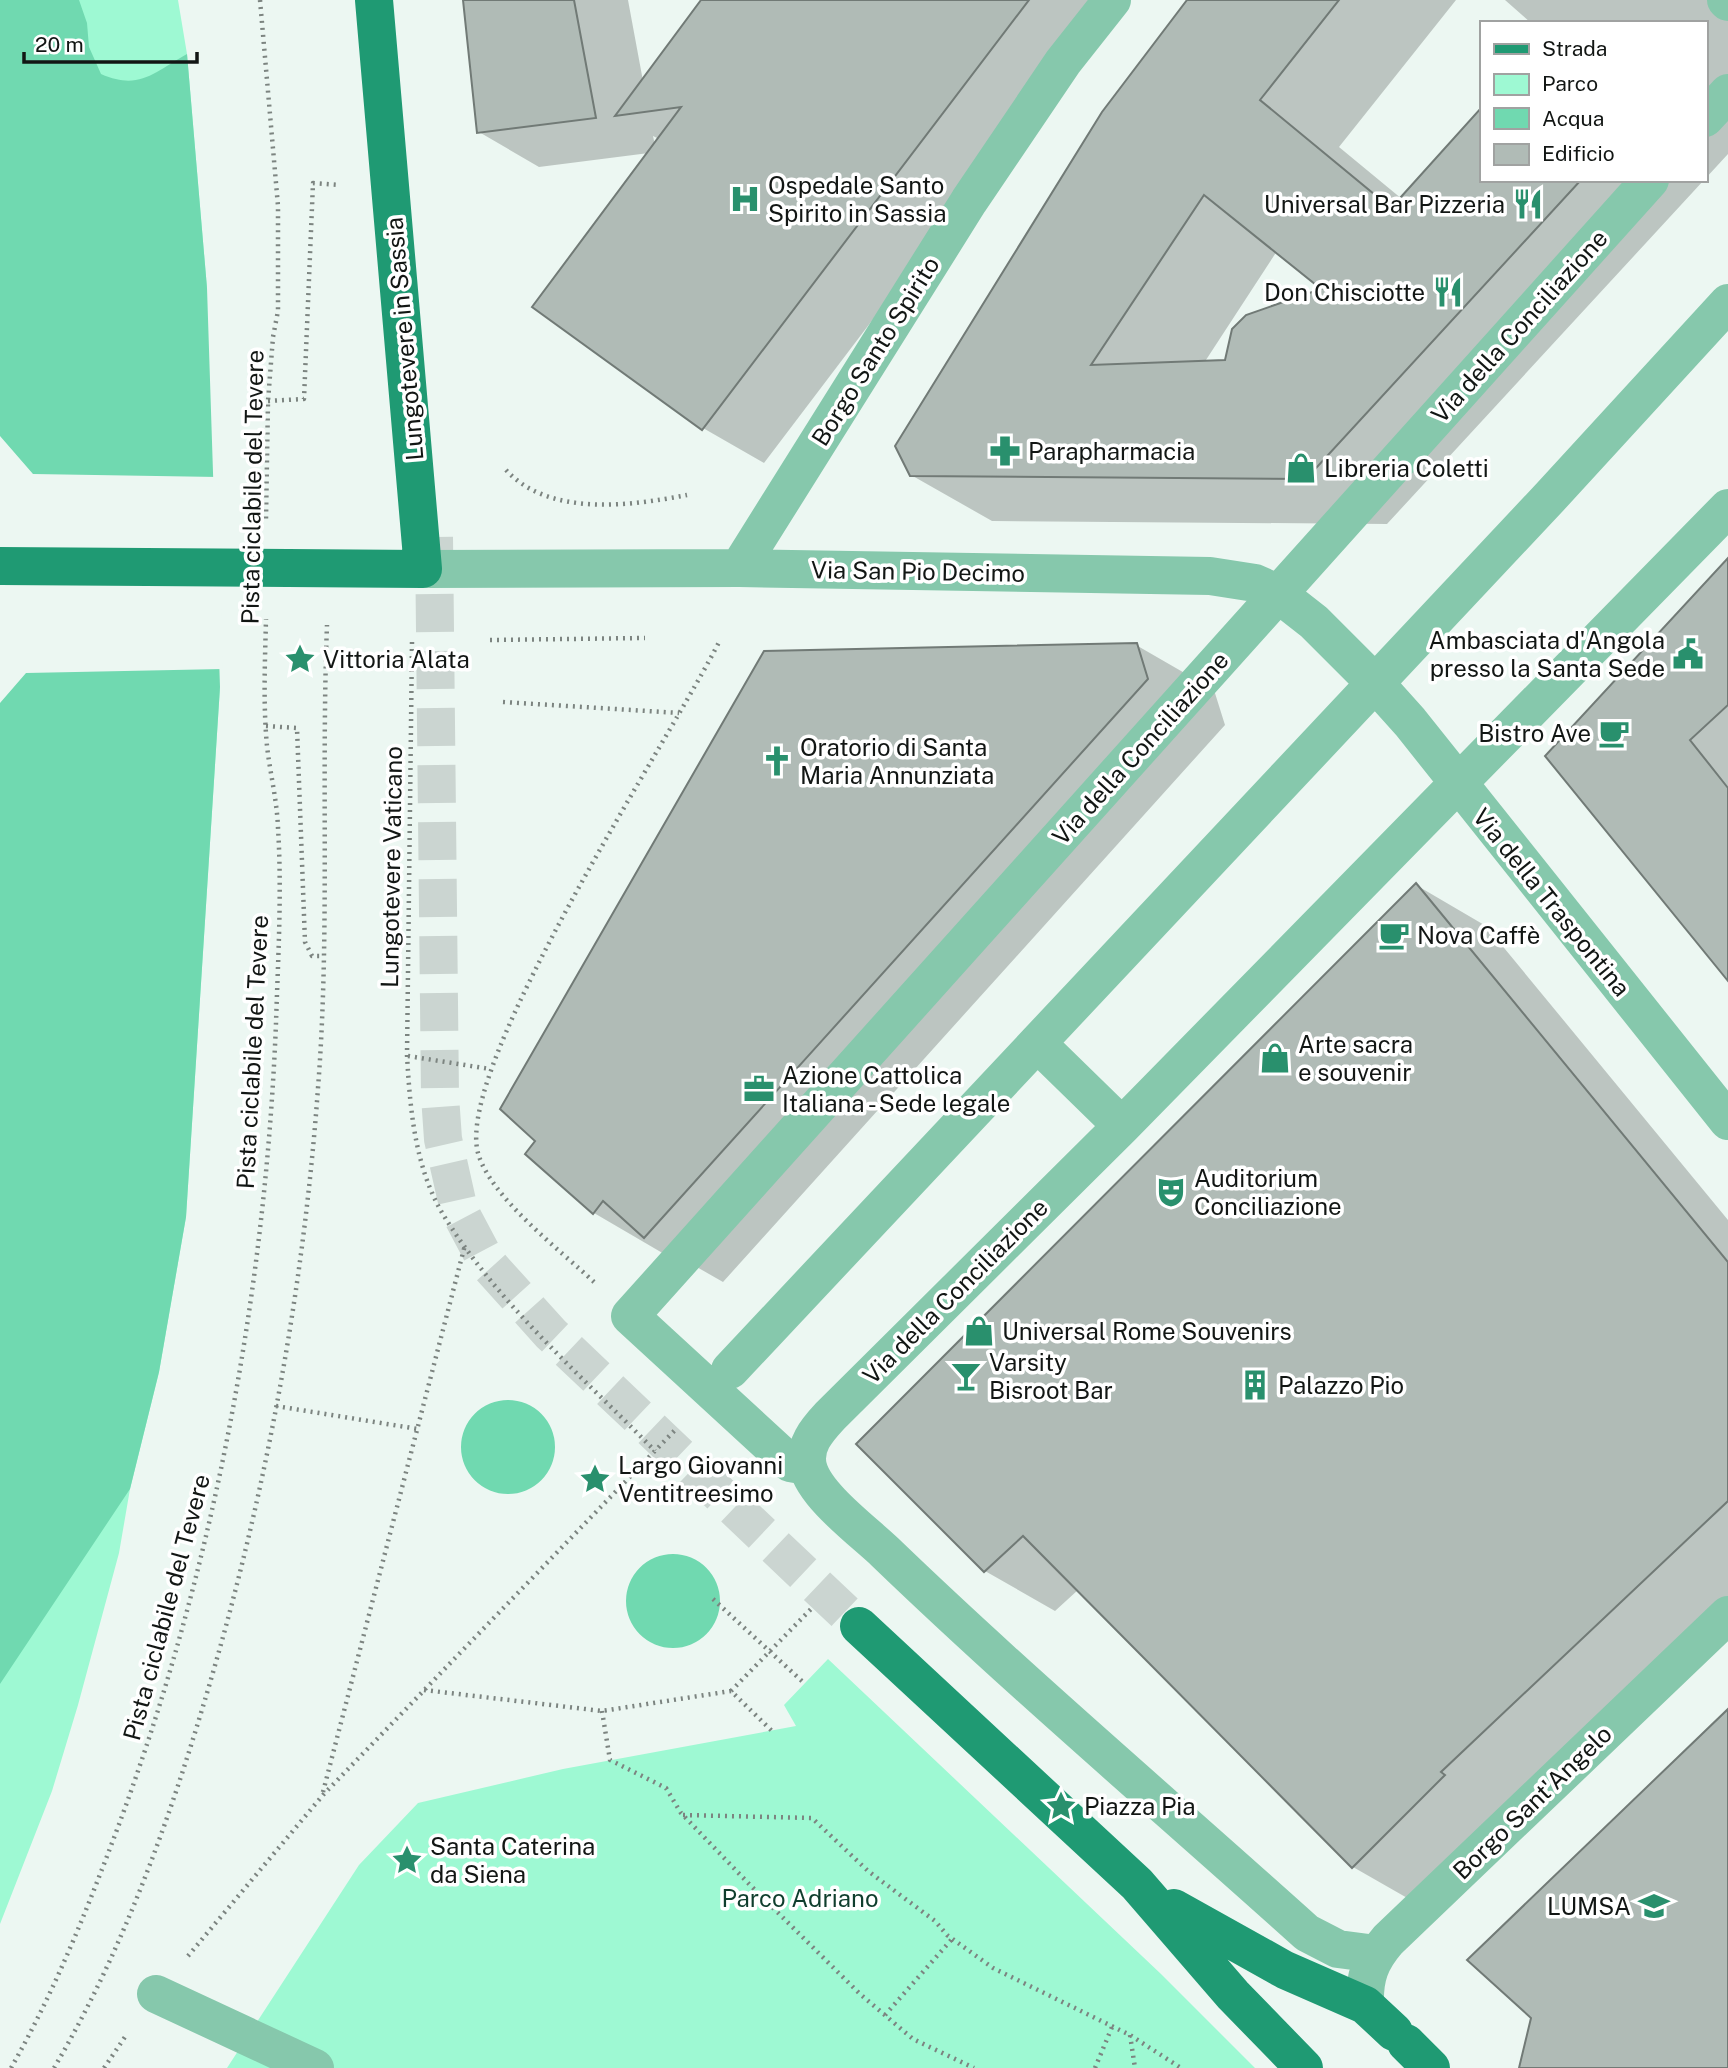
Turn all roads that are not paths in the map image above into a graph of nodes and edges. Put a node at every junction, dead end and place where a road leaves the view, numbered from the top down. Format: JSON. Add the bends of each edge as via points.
{"nodes":[{"id":1,"x":374,"y":0,"type":"edge"},
{"id":2,"x":1112,"y":0,"type":"edge"},
{"id":3,"x":1728,"y":93,"type":"edge"},
{"id":4,"x":1707,"y":116,"type":"edge"},
{"id":5,"x":1648,"y":182,"type":"edge"},
{"id":6,"x":1728,"y":303,"type":"edge"},
{"id":7,"x":1728,"y":508,"type":"edge"},
{"id":8,"x":0,"y":566,"type":"edge"},
{"id":9,"x":739,"y":568,"type":"junction"},
{"id":10,"x":423,"y":569,"type":"junction"},
{"id":11,"x":1277,"y":593,"type":"junction"},
{"id":12,"x":1376,"y":683,"type":"junction"},
{"id":13,"x":1458,"y":783,"type":"junction"},
{"id":14,"x":1038,"y":1044,"type":"junction"},
{"id":15,"x":1728,"y":1121,"type":"edge"},
{"id":16,"x":1122,"y":1126,"type":"junction"},
{"id":17,"x":730,"y":1370,"type":"dead end"},
{"id":18,"x":807,"y":1466,"type":"junction"},
{"id":19,"x":1728,"y":1615,"type":"edge"},
{"id":20,"x":859,"y":1626,"type":"tunnel mouth"},
{"id":21,"x":1137,"y":1884,"type":"junction"},
{"id":22,"x":1376,"y":1954,"type":"junction"},
{"id":23,"x":156,"y":1994,"type":"road end"},
{"id":24,"x":1364,"y":2005,"type":"junction"},
{"id":25,"x":1410,"y":2048,"type":"edge"},
{"id":26,"x":315,"y":2068,"type":"edge"},
{"id":27,"x":1304,"y":2068,"type":"edge"}],
"edges":[{"from":1,"to":10,"type":"main road","name":"Lungotevere in Sassia"},
{"from":2,"to":9,"type":"street","name":"Borgo Santo Spirito","via":[[1063,62],[969,201]]},
{"from":3,"to":4,"type":"street"},
{"from":5,"to":11,"type":"street","name":"Via della Conciliazione"},
{"from":6,"to":12,"type":"street"},
{"from":7,"to":13,"type":"street","name":"Via della Conciliazione"},
{"from":8,"to":10,"type":"main road"},
{"from":9,"to":10,"type":"street","name":"Via San Pio Decimo"},
{"from":9,"to":11,"type":"street","name":"Via San Pio Decimo","via":[[1210,576],[1255,583]]},
{"from":11,"to":12,"type":"street","name":"Via San Pio Decimo"},
{"from":11,"to":18,"type":"street","name":"Via della Conciliazione","via":[[630,1316],[790,1463]]},
{"from":12,"to":13,"type":"street","name":"Via della Traspontina"},
{"from":12,"to":14,"type":"street"},
{"from":13,"to":15,"type":"street","name":"Via della Traspontina"},
{"from":13,"to":16,"type":"street","name":"Via della Conciliazione"},
{"from":14,"to":16,"type":"street"},
{"from":14,"to":17,"type":"street"},
{"from":16,"to":18,"type":"street","name":"Via della Conciliazione","via":[[816,1431],[807,1448]]},
{"from":18,"to":22,"type":"street","via":[[822,1492],[930,1596],[1307,1933],[1338,1949]]},
{"from":19,"to":22,"type":"street","name":"Borgo Sant'Angelo"},
{"from":20,"to":21,"type":"main road"},
{"from":21,"to":24,"type":"main road","via":[[1247,1950]]},
{"from":21,"to":27,"type":"main road","via":[[1233,1995]]},
{"from":22,"to":24,"type":"street","name":"Borgo Sant'Angelo","via":[[1364,1979]]},
{"from":23,"to":26,"type":"street"},
{"from":24,"to":25,"type":"main road"}]}
